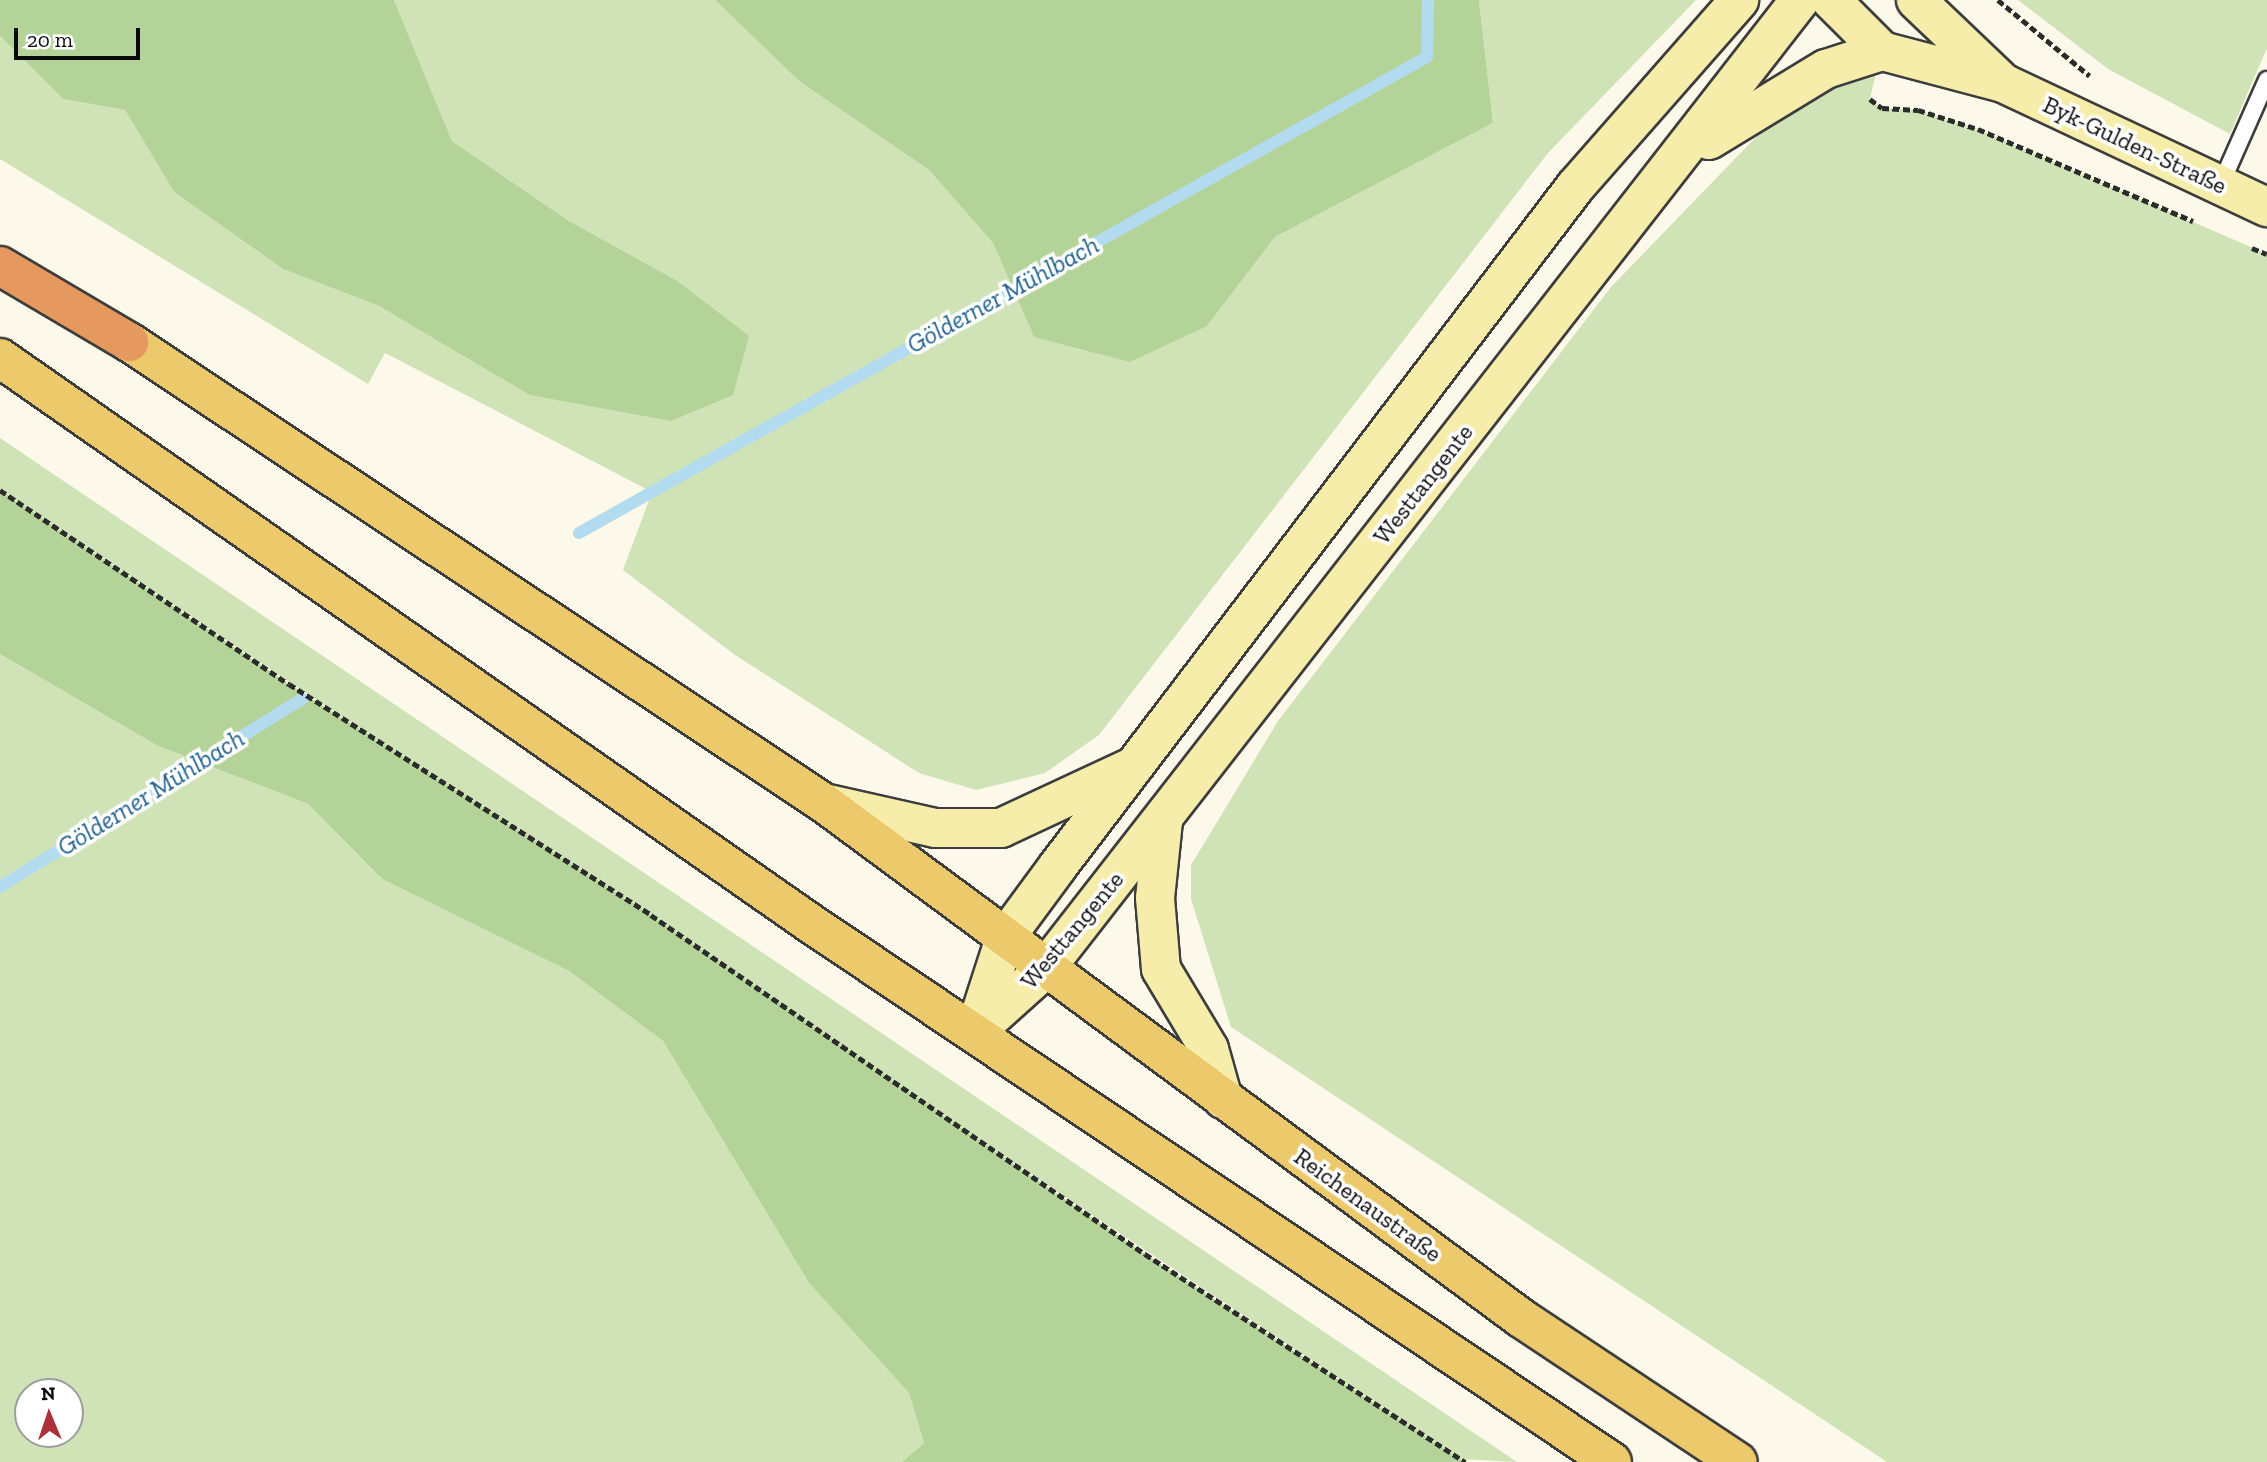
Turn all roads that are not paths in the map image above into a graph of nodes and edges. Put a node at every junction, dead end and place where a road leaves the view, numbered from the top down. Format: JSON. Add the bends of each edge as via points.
{"nodes":[{"id":1,"x":1739,"y":0,"type":"edge"},
{"id":2,"x":1800,"y":0,"type":"edge"},
{"id":3,"x":1831,"y":0,"type":"edge"},
{"id":4,"x":1916,"y":0,"type":"edge"},
{"id":5,"x":1882,"y":51,"type":"junction"},
{"id":6,"x":2267,"y":80,"type":"edge"},
{"id":7,"x":2003,"y":83,"type":"junction"},
{"id":8,"x":1676,"y":164,"type":"junction"},
{"id":9,"x":2220,"y":187,"type":"junction"},
{"id":10,"x":2267,"y":207,"type":"edge"},
{"id":11,"x":0,"y":266,"type":"edge"},
{"id":12,"x":129,"y":342,"type":"joint"},
{"id":13,"x":0,"y":358,"type":"edge"},
{"id":14,"x":1134,"y":766,"type":"junction"},
{"id":15,"x":824,"y":803,"type":"junction"},
{"id":16,"x":1163,"y":821,"type":"junction"},
{"id":17,"x":1005,"y":938,"type":"junction"},
{"id":18,"x":1045,"y":969,"type":"junction"},
{"id":19,"x":975,"y":1032,"type":"junction"},
{"id":20,"x":1223,"y":1099,"type":"junction"},
{"id":21,"x":1612,"y":1462,"type":"edge"},
{"id":22,"x":1738,"y":1462,"type":"edge"}],
"edges":[{"from":1,"to":14,"type":"main road","name":"Westtangente","via":[[1575,187]]},
{"from":2,"to":8,"type":"main road","name":"Westtangente"},
{"from":3,"to":5,"type":"main road"},
{"from":4,"to":7,"type":"main road","name":"Byk-Gulden-Straße"},
{"from":5,"to":7,"type":"main road","name":"Byk-Gulden-Straße"},
{"from":5,"to":8,"type":"main road","via":[[1826,69],[1756,106]]},
{"from":6,"to":9,"type":"lane"},
{"from":7,"to":9,"type":"main road","name":"Byk-Gulden-Straße"},
{"from":8,"to":16,"type":"main road","name":"Westtangente"},
{"from":9,"to":10,"type":"main road","name":"Byk-Gulden-Straße"},
{"from":11,"to":12,"type":"highway"},
{"from":12,"to":15,"type":"main road","name":"Reichenaustraße"},
{"from":13,"to":19,"type":"main road"},
{"from":14,"to":15,"type":"main road","via":[[1001,828],[935,828]]},
{"from":14,"to":17,"type":"main road","name":"Westtangente"},
{"from":15,"to":17,"type":"main road","name":"Reichenaustraße"},
{"from":16,"to":18,"type":"main road","name":"Westtangente"},
{"from":16,"to":20,"type":"main road","via":[[1154,898],[1161,970],[1209,1049]]},
{"from":17,"to":18,"type":"main road","name":"Reichenaustraße"},
{"from":17,"to":19,"type":"main road","name":"Westtangente"},
{"from":18,"to":19,"type":"main road","name":"Westtangente"},
{"from":18,"to":20,"type":"main road","name":"Reichenaustraße"},
{"from":19,"to":21,"type":"main road"},
{"from":20,"to":22,"type":"main road","name":"Reichenaustraße","via":[[1521,1318]]}]}
